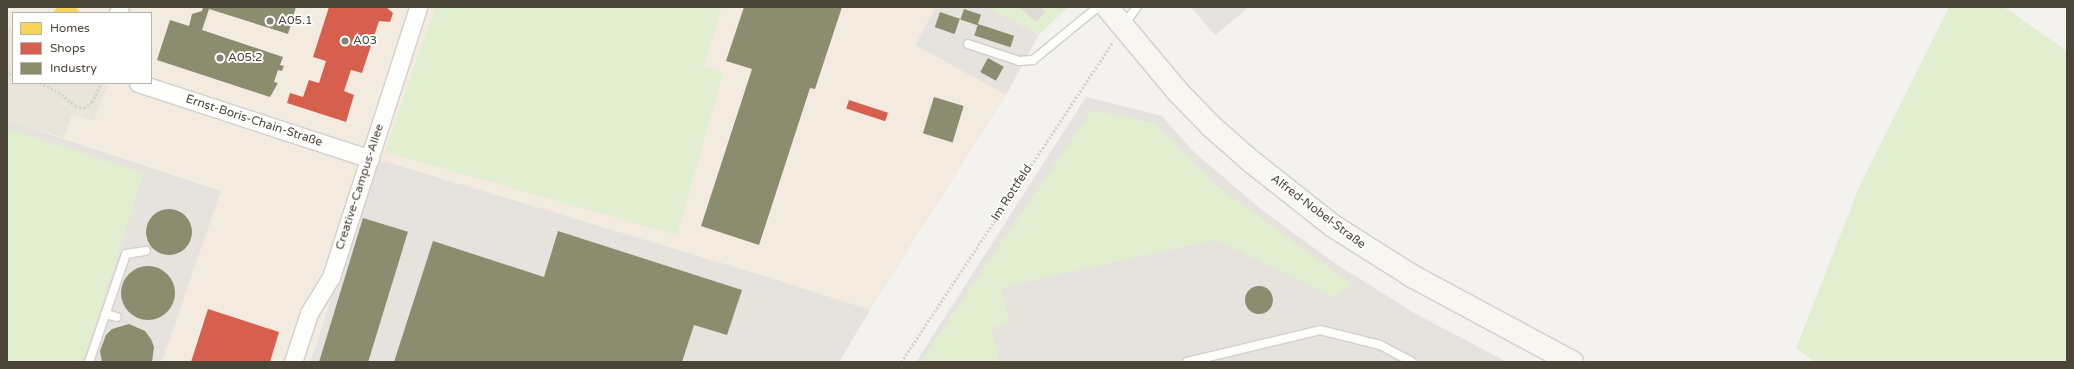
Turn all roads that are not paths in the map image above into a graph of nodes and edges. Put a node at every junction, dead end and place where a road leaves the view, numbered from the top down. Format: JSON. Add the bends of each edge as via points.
{"nodes":[{"id":1,"x":418,"y":7,"type":"edge"},
{"id":2,"x":1098,"y":7,"type":"edge"},
{"id":3,"x":1137,"y":7,"type":"edge"},
{"id":4,"x":1117,"y":19,"type":"edge"},
{"id":5,"x":968,"y":44,"type":"dead end"},
{"id":6,"x":141,"y":84,"type":"edge"},
{"id":7,"x":370,"y":159,"type":"junction"},
{"id":8,"x":146,"y":251,"type":"dead end"},
{"id":9,"x":105,"y":314,"type":"junction"},
{"id":10,"x":117,"y":317,"type":"dead end"},
{"id":11,"x":89,"y":362,"type":"edge"},
{"id":12,"x":294,"y":362,"type":"edge"},
{"id":13,"x":1187,"y":362,"type":"edge"},
{"id":14,"x":1412,"y":362,"type":"edge"},
{"id":15,"x":1572,"y":362,"type":"edge"}],
"edges":[{"from":1,"to":7,"type":"street","name":"Creative-Campus-Allee"},
{"from":2,"to":5,"type":"lane","via":[[1033,60],[1019,61]]},
{"from":3,"to":4,"type":"lane"},
{"from":4,"to":15,"type":"street","name":"Alfred-Nobel-Straße","via":[[1178,92],[1212,127],[1333,226],[1412,276]]},
{"from":6,"to":7,"type":"street","name":"Ernst-Boris-Chain-Straße"},
{"from":7,"to":12,"type":"street","name":"Creative-Campus-Allee","via":[[331,278],[309,313]]},
{"from":8,"to":9,"type":"lane","via":[[126,254]]},
{"from":9,"to":10,"type":"lane"},
{"from":9,"to":11,"type":"lane"},
{"from":13,"to":14,"type":"lane","via":[[1320,330],[1380,345]]}]}
